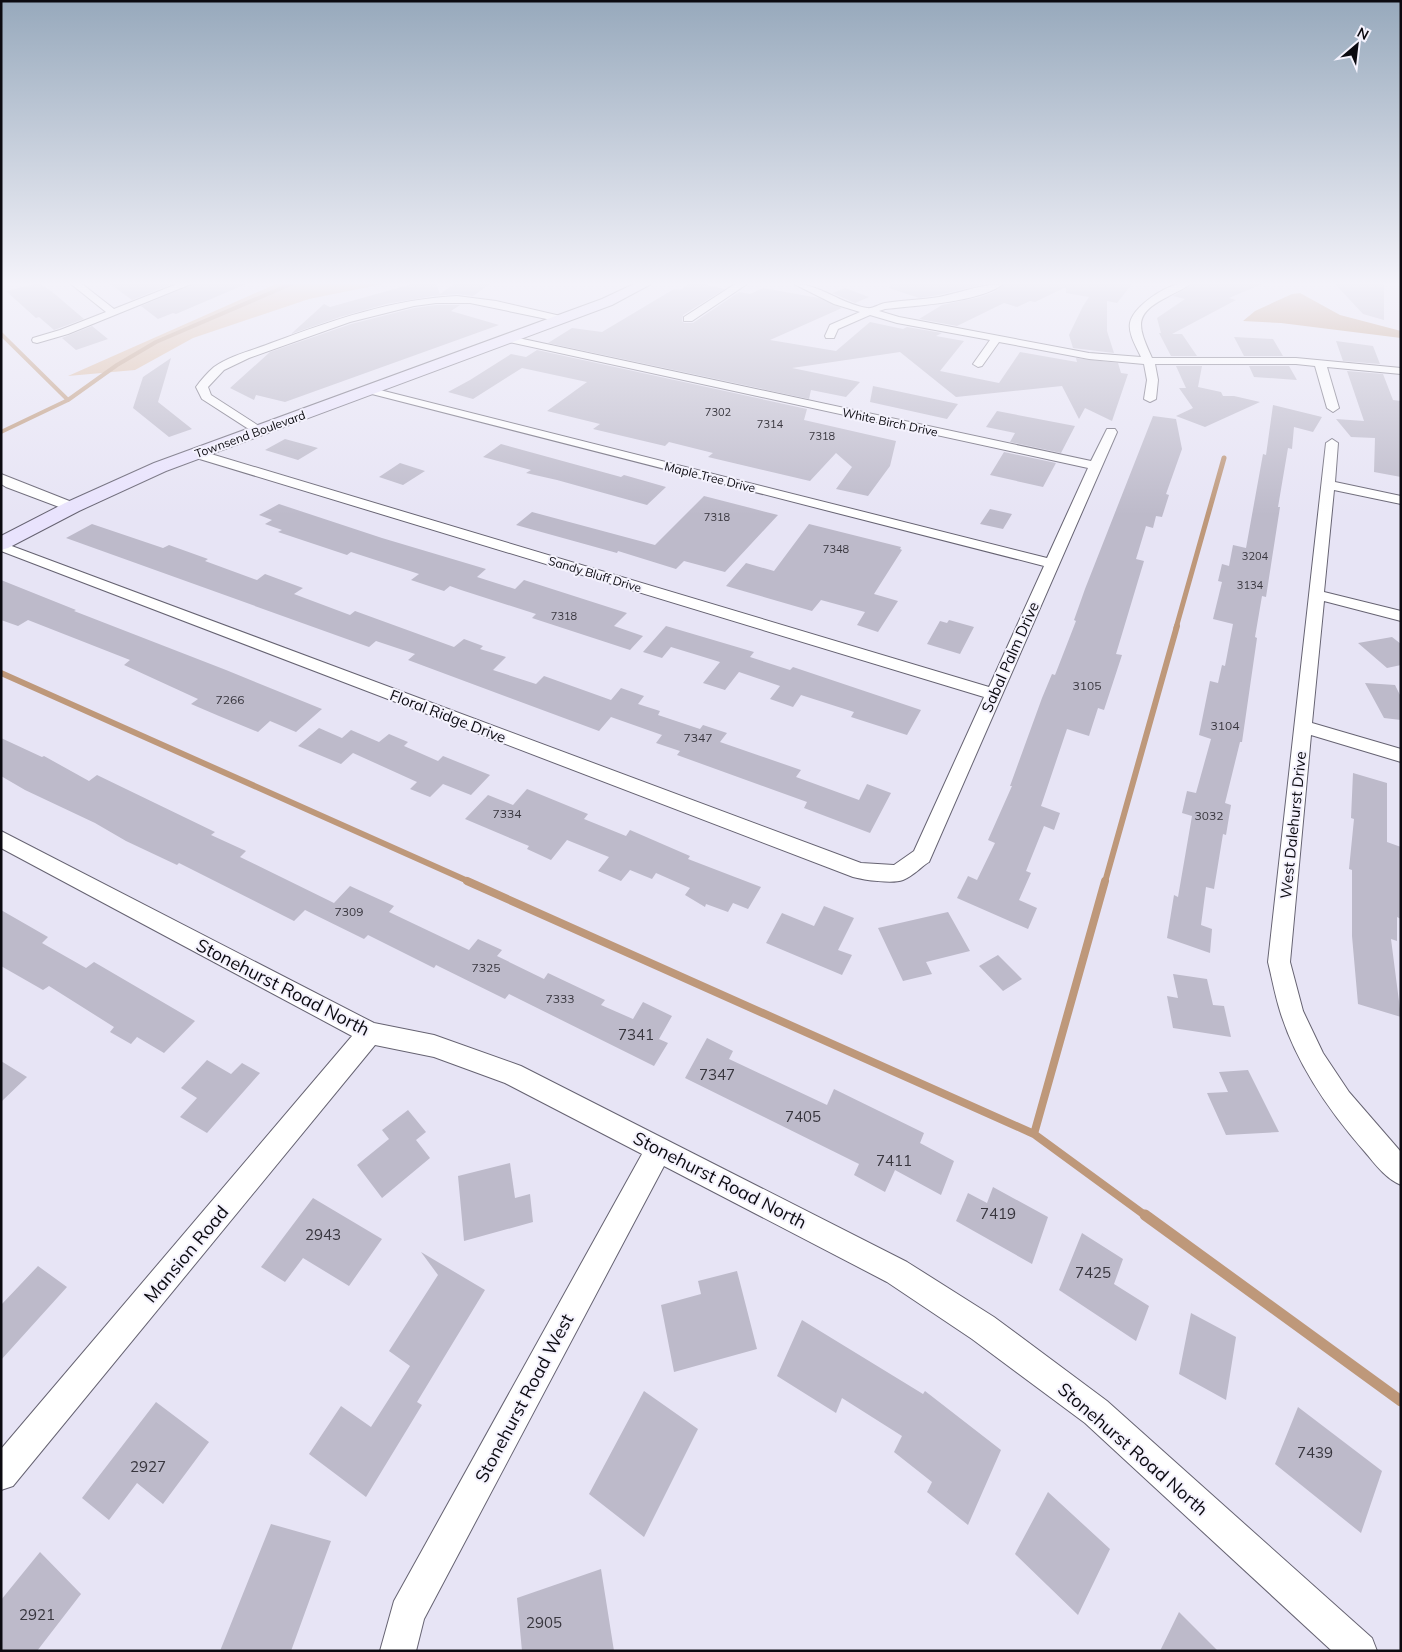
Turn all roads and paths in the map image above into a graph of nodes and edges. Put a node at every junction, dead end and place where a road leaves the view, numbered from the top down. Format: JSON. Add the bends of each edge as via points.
{"nodes":[{"id":1,"x":234,"y":361,"type":"edge"},
{"id":2,"x":448,"y":361,"type":"edge"},
{"id":3,"x":611,"y":361,"type":"edge"},
{"id":4,"x":980,"y":361,"type":"edge"},
{"id":5,"x":1147,"y":361,"type":"edge"},
{"id":6,"x":1293,"y":361,"type":"edge"},
{"id":7,"x":1320,"y":362,"type":"junction"},
{"id":8,"x":978,"y":364,"type":"dead end"},
{"id":9,"x":1401,"y":371,"type":"edge"},
{"id":10,"x":368,"y":390,"type":"junction"},
{"id":11,"x":1150,"y":400,"type":"dead end"},
{"id":12,"x":1333,"y":408,"type":"dead end"},
{"id":13,"x":258,"y":431,"type":"junction"},
{"id":14,"x":1112,"y":432,"type":"dead end"},
{"id":15,"x":1332,"y":443,"type":"dead end"},
{"id":16,"x":197,"y":454,"type":"junction"},
{"id":17,"x":1095,"y":466,"type":"junction"},
{"id":18,"x":1,"y":478,"type":"edge"},
{"id":19,"x":1328,"y":485,"type":"junction"},
{"id":20,"x":1401,"y":500,"type":"edge"},
{"id":21,"x":72,"y":507,"type":"junction"},
{"id":22,"x":1,"y":545,"type":"edge"},
{"id":23,"x":1052,"y":564,"type":"junction"},
{"id":24,"x":1317,"y":595,"type":"junction"},
{"id":25,"x":1401,"y":616,"type":"edge"},
{"id":26,"x":993,"y":694,"type":"junction"},
{"id":27,"x":1304,"y":727,"type":"junction"},
{"id":28,"x":1401,"y":756,"type":"edge"},
{"id":29,"x":1,"y":839,"type":"edge"},
{"id":30,"x":898,"y":873,"type":"joint"},
{"id":31,"x":370,"y":1033,"type":"junction"},
{"id":32,"x":659,"y":1149,"type":"junction"},
{"id":33,"x":1401,"y":1172,"type":"edge"},
{"id":34,"x":1,"y":1474,"type":"edge"},
{"id":35,"x":398,"y":1651,"type":"edge"},
{"id":36,"x":1360,"y":1651,"type":"edge"}],
"edges":[{"from":1,"to":13,"type":"street","via":[[209,377],[202,387],[206,397]]},
{"from":2,"to":10,"type":"street","name":"Townsend Boulevard"},
{"from":3,"to":17,"type":"street","name":"White Birch Drive"},
{"from":4,"to":8,"type":"street"},
{"from":5,"to":11,"type":"street","via":[[1154,380]]},
{"from":6,"to":7,"type":"street"},
{"from":7,"to":9,"type":"street"},
{"from":7,"to":12,"type":"street"},
{"from":10,"to":13,"type":"street","name":"Townsend Boulevard"},
{"from":10,"to":23,"type":"street","name":"Maple Tree Drive"},
{"from":13,"to":16,"type":"street","name":"Townsend Boulevard"},
{"from":14,"to":17,"type":"street","name":"Sabal Palm Drive"},
{"from":15,"to":19,"type":"street","name":"West Dalehurst Drive"},
{"from":16,"to":21,"type":"street","name":"Townsend Boulevard","via":[[119,484]]},
{"from":16,"to":26,"type":"street","name":"Sandy Bluff Drive"},
{"from":17,"to":23,"type":"street","name":"Sabal Palm Drive"},
{"from":18,"to":21,"type":"street"},
{"from":19,"to":20,"type":"street"},
{"from":19,"to":24,"type":"street","name":"West Dalehurst Drive"},
{"from":21,"to":22,"type":"street","name":"Townsend Boulevard"},
{"from":22,"to":30,"type":"street","name":"Floral Ridge Drive","via":[[860,872]]},
{"from":23,"to":26,"type":"street","name":"Sabal Palm Drive"},
{"from":24,"to":25,"type":"street"},
{"from":24,"to":27,"type":"street","name":"West Dalehurst Drive"},
{"from":26,"to":30,"type":"street","name":"Sabal Palm Drive","via":[[922,856]]},
{"from":27,"to":28,"type":"street"},
{"from":27,"to":33,"type":"street","name":"West Dalehurst Drive","via":[[1279,962],[1294,1018],[1320,1071],[1364,1133]]},
{"from":29,"to":31,"type":"street","name":"Stonehurst Road North"},
{"from":31,"to":32,"type":"street","name":"Stonehurst Road North","via":[[434,1046],[512,1074]]},
{"from":31,"to":34,"type":"street","name":"Mansion Road"},
{"from":32,"to":35,"type":"street","name":"Stonehurst Road West","via":[[407,1614]]},
{"from":32,"to":36,"type":"street","name":"Stonehurst Road North","via":[[897,1272],[983,1328],[1096,1412]]}]}
